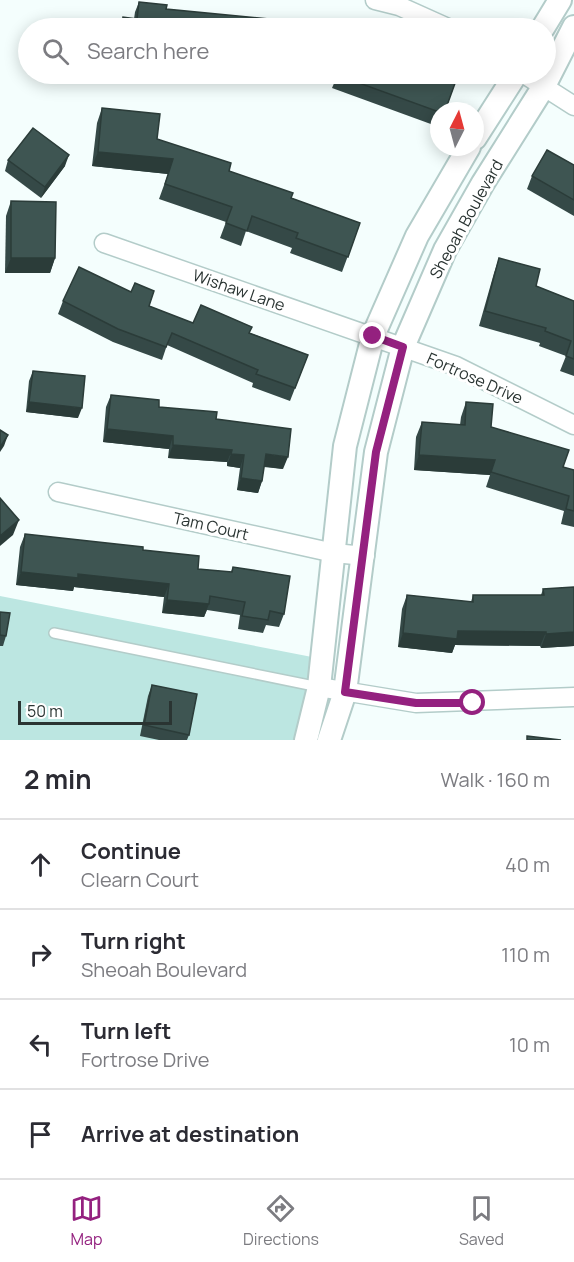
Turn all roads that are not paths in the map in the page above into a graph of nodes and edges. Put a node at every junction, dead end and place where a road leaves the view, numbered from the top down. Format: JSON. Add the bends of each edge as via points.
{"nodes":[{"id":1,"x":375,"y":0,"type":"edge"},
{"id":2,"x":560,"y":0,"type":"edge"},
{"id":3,"x":400,"y":3,"type":"edge"},
{"id":4,"x":429,"y":18,"type":"edge"},
{"id":5,"x":549,"y":18,"type":"edge"},
{"id":6,"x":574,"y":27,"type":"edge"},
{"id":7,"x":556,"y":62,"type":"edge"},
{"id":8,"x":510,"y":84,"type":"edge"},
{"id":9,"x":541,"y":84,"type":"edge"},
{"id":10,"x":544,"y":86,"type":"junction"},
{"id":11,"x":574,"y":106,"type":"edge"},
{"id":12,"x":484,"y":124,"type":"edge"},
{"id":13,"x":464,"y":156,"type":"edge"},
{"id":14,"x":104,"y":243,"type":"dead end"},
{"id":15,"x":373,"y":336,"type":"junction"},
{"id":16,"x":403,"y":347,"type":"junction"},
{"id":17,"x":574,"y":425,"type":"edge"},
{"id":18,"x":58,"y":492,"type":"dead end"},
{"id":19,"x":334,"y":553,"type":"junction"},
{"id":20,"x":365,"y":556,"type":"junction"},
{"id":21,"x":54,"y":633,"type":"dead end"},
{"id":22,"x":319,"y":687,"type":"junction"},
{"id":23,"x":345,"y":692,"type":"junction"},
{"id":24,"x":574,"y":696,"type":"edge"},
{"id":25,"x":306,"y":740,"type":"edge"},
{"id":26,"x":329,"y":740,"type":"edge"}],
"edges":[{"from":1,"to":3,"type":"street"},
{"from":2,"to":5,"type":"street"},
{"from":3,"to":4,"type":"street"},
{"from":6,"to":7,"type":"street","name":"Sheoah Boulevard"},
{"from":8,"to":12,"type":"street","name":"Sheoah Boulevard"},
{"from":9,"to":10,"type":"street"},
{"from":10,"to":11,"type":"street"},
{"from":10,"to":16,"type":"street","name":"Sheoah Boulevard","via":[[445,250]]},
{"from":13,"to":15,"type":"street","name":"Sheoah Boulevard","via":[[417,236]]},
{"from":14,"to":15,"type":"street","name":"Wishaw Lane"},
{"from":15,"to":16,"type":"street","name":"Fortrose Drive"},
{"from":15,"to":19,"type":"street","name":"Sheoah Boulevard","via":[[345,446]]},
{"from":16,"to":17,"type":"street","name":"Fortrose Drive","via":[[465,370]]},
{"from":16,"to":20,"type":"street","name":"Sheoah Boulevard","via":[[376,452]]},
{"from":18,"to":19,"type":"street","name":"Tam Court"},
{"from":19,"to":20,"type":"street","name":"Tam Court"},
{"from":19,"to":22,"type":"street","name":"Sheoah Boulevard"},
{"from":20,"to":23,"type":"street","name":"Sheoah Boulevard"},
{"from":21,"to":22,"type":"lane"},
{"from":22,"to":23,"type":"street"},
{"from":22,"to":25,"type":"street","name":"Sheoah Boulevard"},
{"from":23,"to":24,"type":"street","via":[[416,703]]},
{"from":23,"to":26,"type":"street","name":"Sheoah Boulevard"}]}
